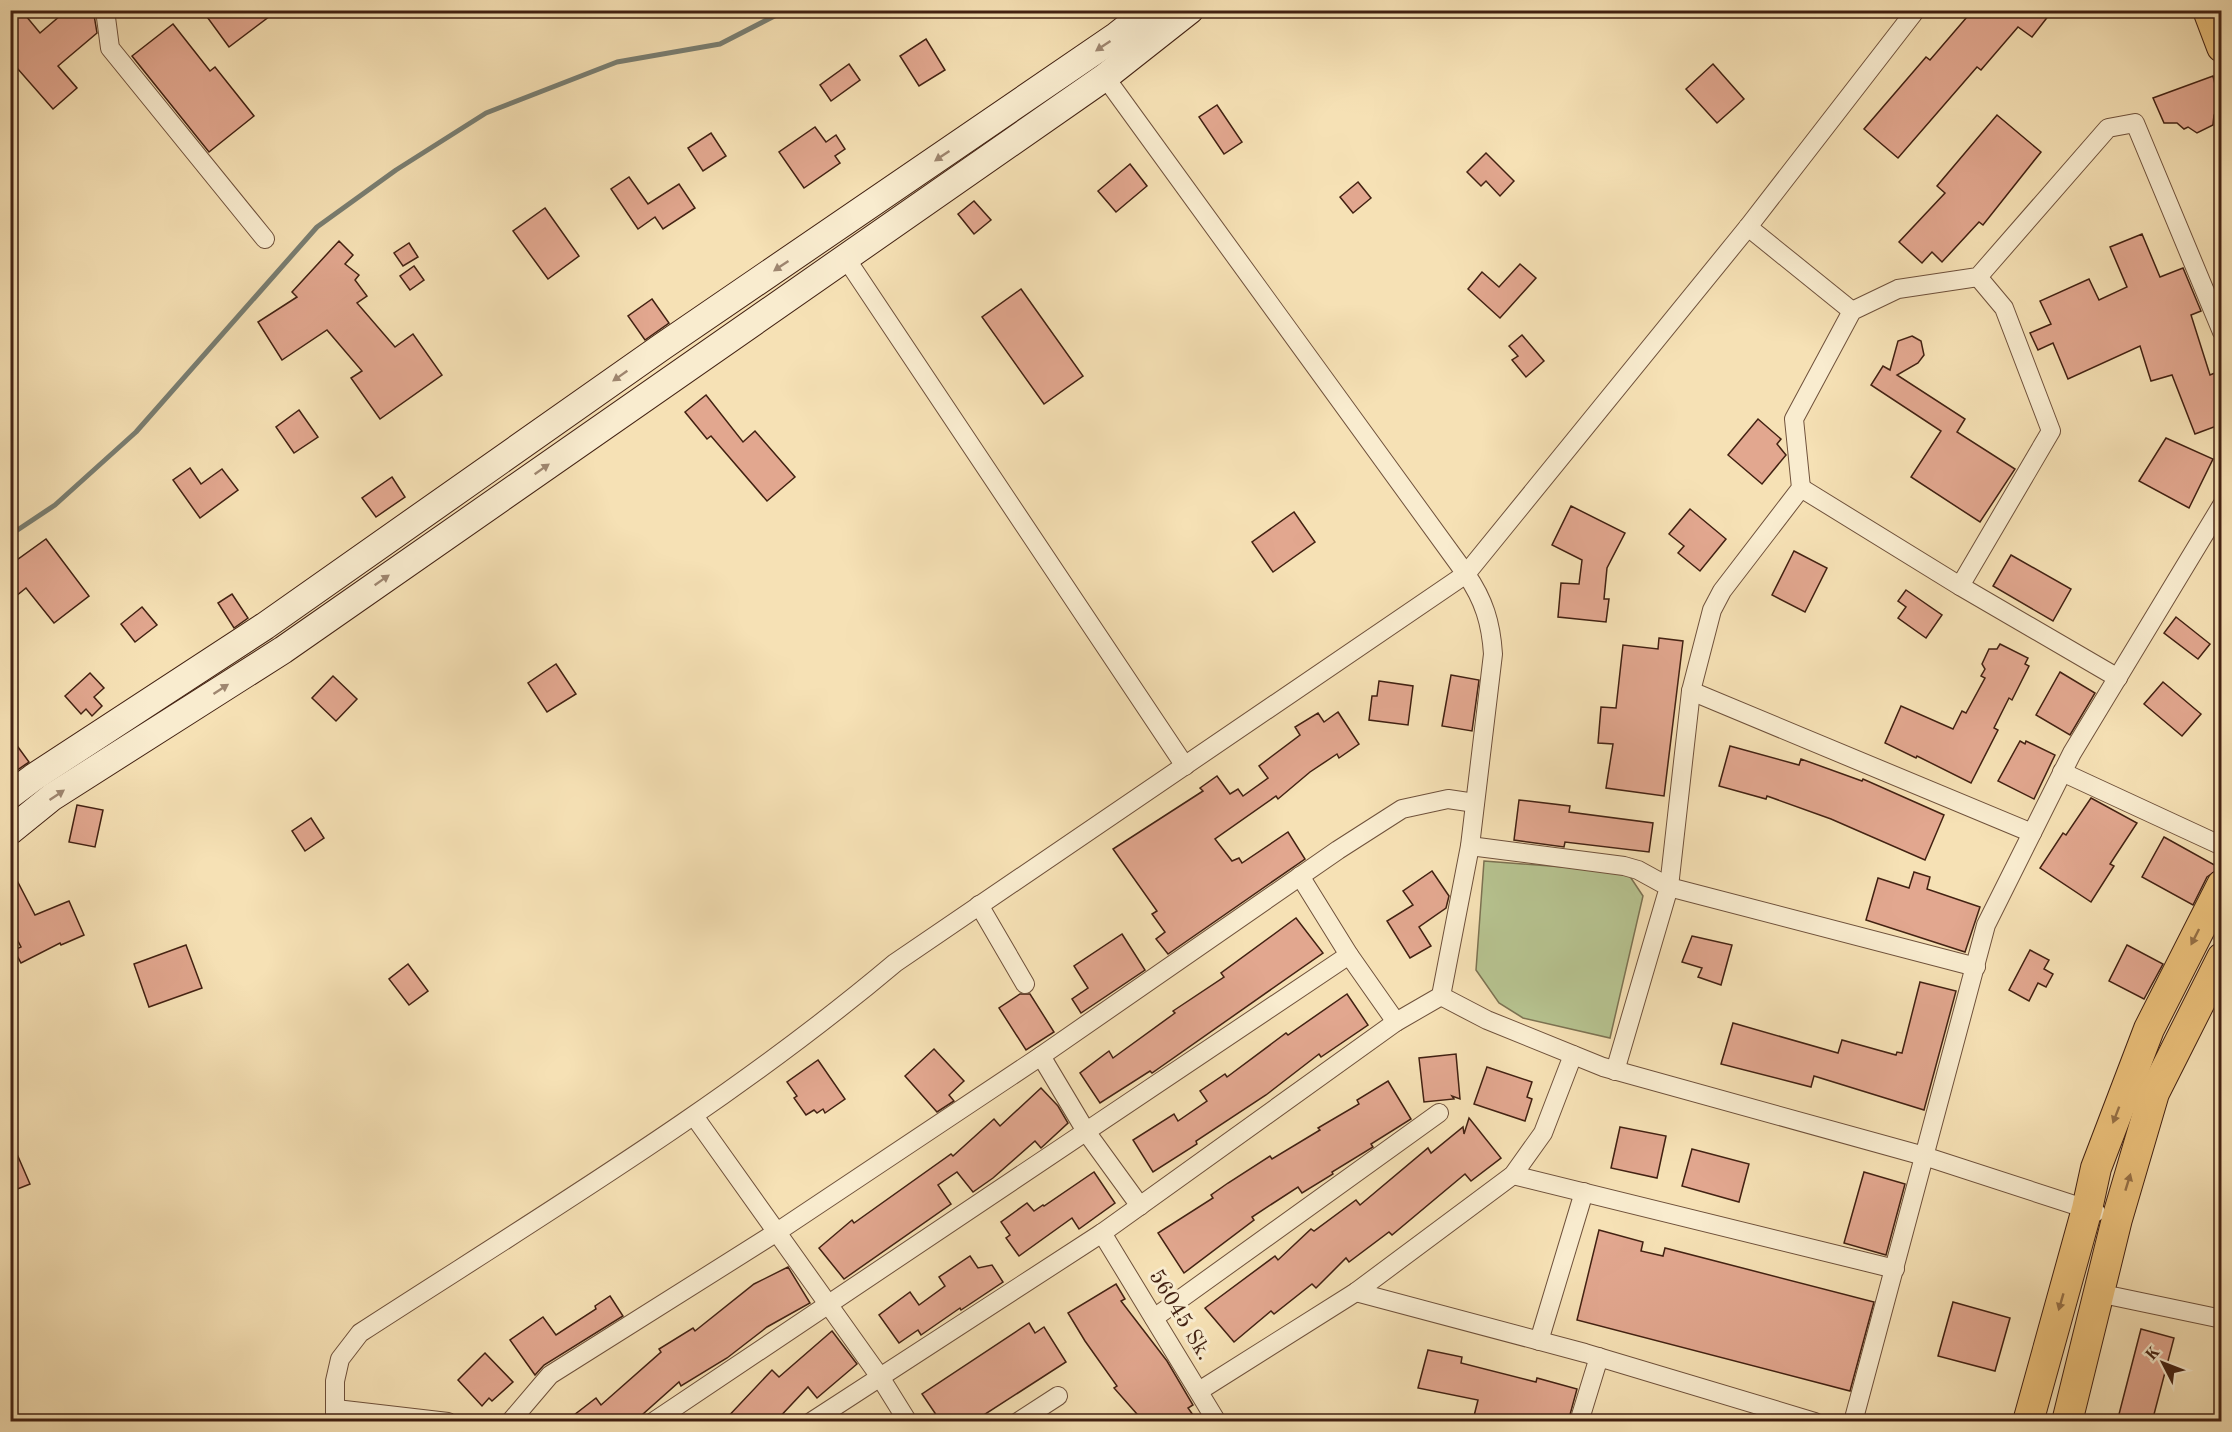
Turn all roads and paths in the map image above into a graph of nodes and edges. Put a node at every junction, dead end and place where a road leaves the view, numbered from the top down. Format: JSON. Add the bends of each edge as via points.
{"nodes":[{"id":1,"x":105,"y":10,"type":"edge"},
{"id":2,"x":1149,"y":10,"type":"edge"},
{"id":3,"x":1190,"y":10,"type":"edge"},
{"id":4,"x":1916,"y":10,"type":"edge"},
{"id":5,"x":2208,"y":10,"type":"edge"},
{"id":6,"x":2222,"y":47,"type":"edge"},
{"id":7,"x":1105,"y":77,"type":"junction"},
{"id":8,"x":1748,"y":227,"type":"junction"},
{"id":9,"x":265,"y":239,"type":"dead end"},
{"id":10,"x":845,"y":257,"type":"junction"},
{"id":11,"x":1978,"y":277,"type":"junction"},
{"id":12,"x":1852,"y":311,"type":"junction"},
{"id":13,"x":2222,"y":332,"type":"edge"},
{"id":14,"x":1801,"y":488,"type":"junction"},
{"id":15,"x":2222,"y":505,"type":"edge"},
{"id":16,"x":1467,"y":574,"type":"junction"},
{"id":17,"x":1960,"y":586,"type":"junction"},
{"id":18,"x":2118,"y":678,"type":"junction"},
{"id":19,"x":1691,"y":691,"type":"junction"},
{"id":20,"x":1185,"y":765,"type":"junction"},
{"id":21,"x":2062,"y":772,"type":"junction"},
{"id":22,"x":10,"y":795,"type":"edge"},
{"id":23,"x":1475,"y":803,"type":"junction"},
{"id":24,"x":10,"y":831,"type":"edge"},
{"id":25,"x":2032,"y":833,"type":"junction"},
{"id":26,"x":1470,"y":846,"type":"junction"},
{"id":27,"x":2222,"y":846,"type":"edge"},
{"id":28,"x":1300,"y":876,"type":"junction"},
{"id":29,"x":2222,"y":885,"type":"edge"},
{"id":30,"x":1669,"y":887,"type":"junction"},
{"id":31,"x":979,"y":905,"type":"junction"},
{"id":32,"x":1349,"y":955,"type":"junction"},
{"id":33,"x":2222,"y":958,"type":"edge"},
{"id":34,"x":1976,"y":968,"type":"junction"},
{"id":35,"x":1025,"y":984,"type":"dead end"},
{"id":36,"x":1441,"y":996,"type":"junction"},
{"id":37,"x":1396,"y":1022,"type":"junction"},
{"id":38,"x":1573,"y":1055,"type":"junction"},
{"id":39,"x":1041,"y":1056,"type":"junction"},
{"id":40,"x":1615,"y":1071,"type":"junction"},
{"id":41,"x":1439,"y":1113,"type":"dead end"},
{"id":42,"x":694,"y":1116,"type":"junction"},
{"id":43,"x":1087,"y":1133,"type":"junction"},
{"id":44,"x":1924,"y":1156,"type":"junction"},
{"id":45,"x":1513,"y":1175,"type":"junction"},
{"id":46,"x":1584,"y":1192,"type":"junction"},
{"id":47,"x":1140,"y":1206,"type":"junction"},
{"id":48,"x":2087,"y":1209,"type":"junction"},
{"id":49,"x":2117,"y":1219,"type":"junction"},
{"id":50,"x":777,"y":1232,"type":"junction"},
{"id":51,"x":1102,"y":1233,"type":"junction"},
{"id":52,"x":1895,"y":1269,"type":"junction"},
{"id":53,"x":1356,"y":1292,"type":"junction"},
{"id":54,"x":2098,"y":1293,"type":"junction"},
{"id":55,"x":827,"y":1306,"type":"junction"},
{"id":56,"x":1154,"y":1318,"type":"junction"},
{"id":57,"x":2222,"y":1319,"type":"edge"},
{"id":58,"x":1539,"y":1341,"type":"junction"},
{"id":59,"x":1599,"y":1357,"type":"junction"},
{"id":60,"x":880,"y":1377,"type":"junction"},
{"id":61,"x":1198,"y":1391,"type":"junction"},
{"id":62,"x":1058,"y":1396,"type":"dead end"},
{"id":63,"x":335,"y":1415,"type":"edge"},
{"id":64,"x":448,"y":1422,"type":"edge"},
{"id":65,"x":510,"y":1422,"type":"edge"},
{"id":66,"x":653,"y":1422,"type":"edge"},
{"id":67,"x":811,"y":1422,"type":"edge"},
{"id":68,"x":908,"y":1422,"type":"edge"},
{"id":69,"x":1018,"y":1422,"type":"edge"},
{"id":70,"x":1217,"y":1422,"type":"edge"},
{"id":71,"x":1579,"y":1422,"type":"edge"},
{"id":72,"x":1815,"y":1422,"type":"edge"},
{"id":73,"x":1853,"y":1422,"type":"edge"},
{"id":74,"x":2028,"y":1422,"type":"edge"},
{"id":75,"x":2067,"y":1422,"type":"edge"}],
"edges":[{"from":1,"to":9,"type":"street","via":[[111,48]]},
{"from":2,"to":22,"type":"main road","one_way":true,"via":[[265,626]]},
{"from":3,"to":7,"type":"main road"},
{"from":4,"to":8,"type":"street"},
{"from":5,"to":6,"type":"main road"},
{"from":7,"to":10,"type":"main road"},
{"from":7,"to":16,"type":"street"},
{"from":8,"to":12,"type":"street"},
{"from":8,"to":16,"type":"street"},
{"from":10,"to":20,"type":"street"},
{"from":24,"to":10,"type":"main road","one_way":true,"via":[[52,797],[283,650]]},
{"from":11,"to":12,"type":"street","via":[[1898,289]]},
{"from":11,"to":13,"type":"street","via":[[2108,128],[2135,123]]},
{"from":11,"to":17,"type":"street","via":[[2004,308],[2050,431]]},
{"from":12,"to":14,"type":"street","via":[[1794,419]]},
{"from":14,"to":17,"type":"street"},
{"from":14,"to":19,"type":"street","via":[[1722,591],[1712,610]]},
{"from":15,"to":18,"type":"street"},
{"from":16,"to":20,"type":"street"},
{"from":16,"to":23,"type":"street","via":[[1486,609],[1493,654]]},
{"from":17,"to":18,"type":"street"},
{"from":18,"to":21,"type":"street"},
{"from":19,"to":25,"type":"street"},
{"from":19,"to":30,"type":"street"},
{"from":20,"to":31,"type":"street"},
{"from":21,"to":25,"type":"street"},
{"from":21,"to":27,"type":"street"},
{"from":23,"to":26,"type":"street"},
{"from":23,"to":28,"type":"street","via":[[1448,799],[1402,808]]},
{"from":25,"to":34,"type":"street","via":[[1986,925]]},
{"from":26,"to":30,"type":"street","via":[[1624,866]]},
{"from":26,"to":36,"type":"street"},
{"from":28,"to":32,"type":"street"},
{"from":28,"to":39,"type":"street"},
{"from":29,"to":48,"type":"main road","one_way":true,"via":[[2149,1029],[2096,1168]]},
{"from":30,"to":34,"type":"street"},
{"from":30,"to":40,"type":"street"},
{"from":31,"to":35,"type":"street"},
{"from":31,"to":42,"type":"street","via":[[895,963],[840,1009]]},
{"from":32,"to":37,"type":"street"},
{"from":32,"to":43,"type":"street"},
{"from":49,"to":33,"type":"main road","one_way":true,"via":[[2154,1093]]},
{"from":34,"to":44,"type":"street"},
{"from":36,"to":37,"type":"street"},
{"from":36,"to":38,"type":"street","via":[[1487,1020]]},
{"from":37,"to":47,"type":"street"},
{"from":38,"to":40,"type":"street"},
{"from":38,"to":45,"type":"street","via":[[1543,1133]]},
{"from":39,"to":43,"type":"street"},
{"from":39,"to":50,"type":"street"},
{"from":40,"to":44,"type":"street"},
{"from":41,"to":56,"type":"street"},
{"from":42,"to":50,"type":"street"},
{"from":42,"to":63,"type":"street","via":[[360,1333],[340,1359],[335,1381]]},
{"from":43,"to":47,"type":"street"},
{"from":43,"to":55,"type":"street"},
{"from":44,"to":48,"type":"street"},
{"from":44,"to":52,"type":"street"},
{"from":45,"to":46,"type":"street"},
{"from":45,"to":53,"type":"street"},
{"from":46,"to":52,"type":"street"},
{"from":46,"to":58,"type":"street"},
{"from":47,"to":51,"type":"street"},
{"from":48,"to":49,"type":"street"},
{"from":48,"to":74,"type":"main road","one_way":true},
{"from":49,"to":54,"type":"main road"},
{"from":50,"to":55,"type":"street"},
{"from":50,"to":65,"type":"street","via":[[550,1375]]},
{"from":51,"to":56,"type":"street","name":"56045 Sk."},
{"from":51,"to":60,"type":"street"},
{"from":52,"to":73,"type":"street"},
{"from":53,"to":58,"type":"street"},
{"from":53,"to":61,"type":"street"},
{"from":54,"to":57,"type":"street"},
{"from":54,"to":75,"type":"main road"},
{"from":55,"to":60,"type":"street"},
{"from":55,"to":66,"type":"street"},
{"from":56,"to":61,"type":"street","name":"56045 Sk."},
{"from":58,"to":59,"type":"street"},
{"from":59,"to":71,"type":"street"},
{"from":59,"to":72,"type":"street"},
{"from":60,"to":67,"type":"street"},
{"from":60,"to":68,"type":"street"},
{"from":61,"to":70,"type":"street","name":"56045 Sk."},
{"from":62,"to":69,"type":"street"},
{"from":63,"to":64,"type":"street"}]}
